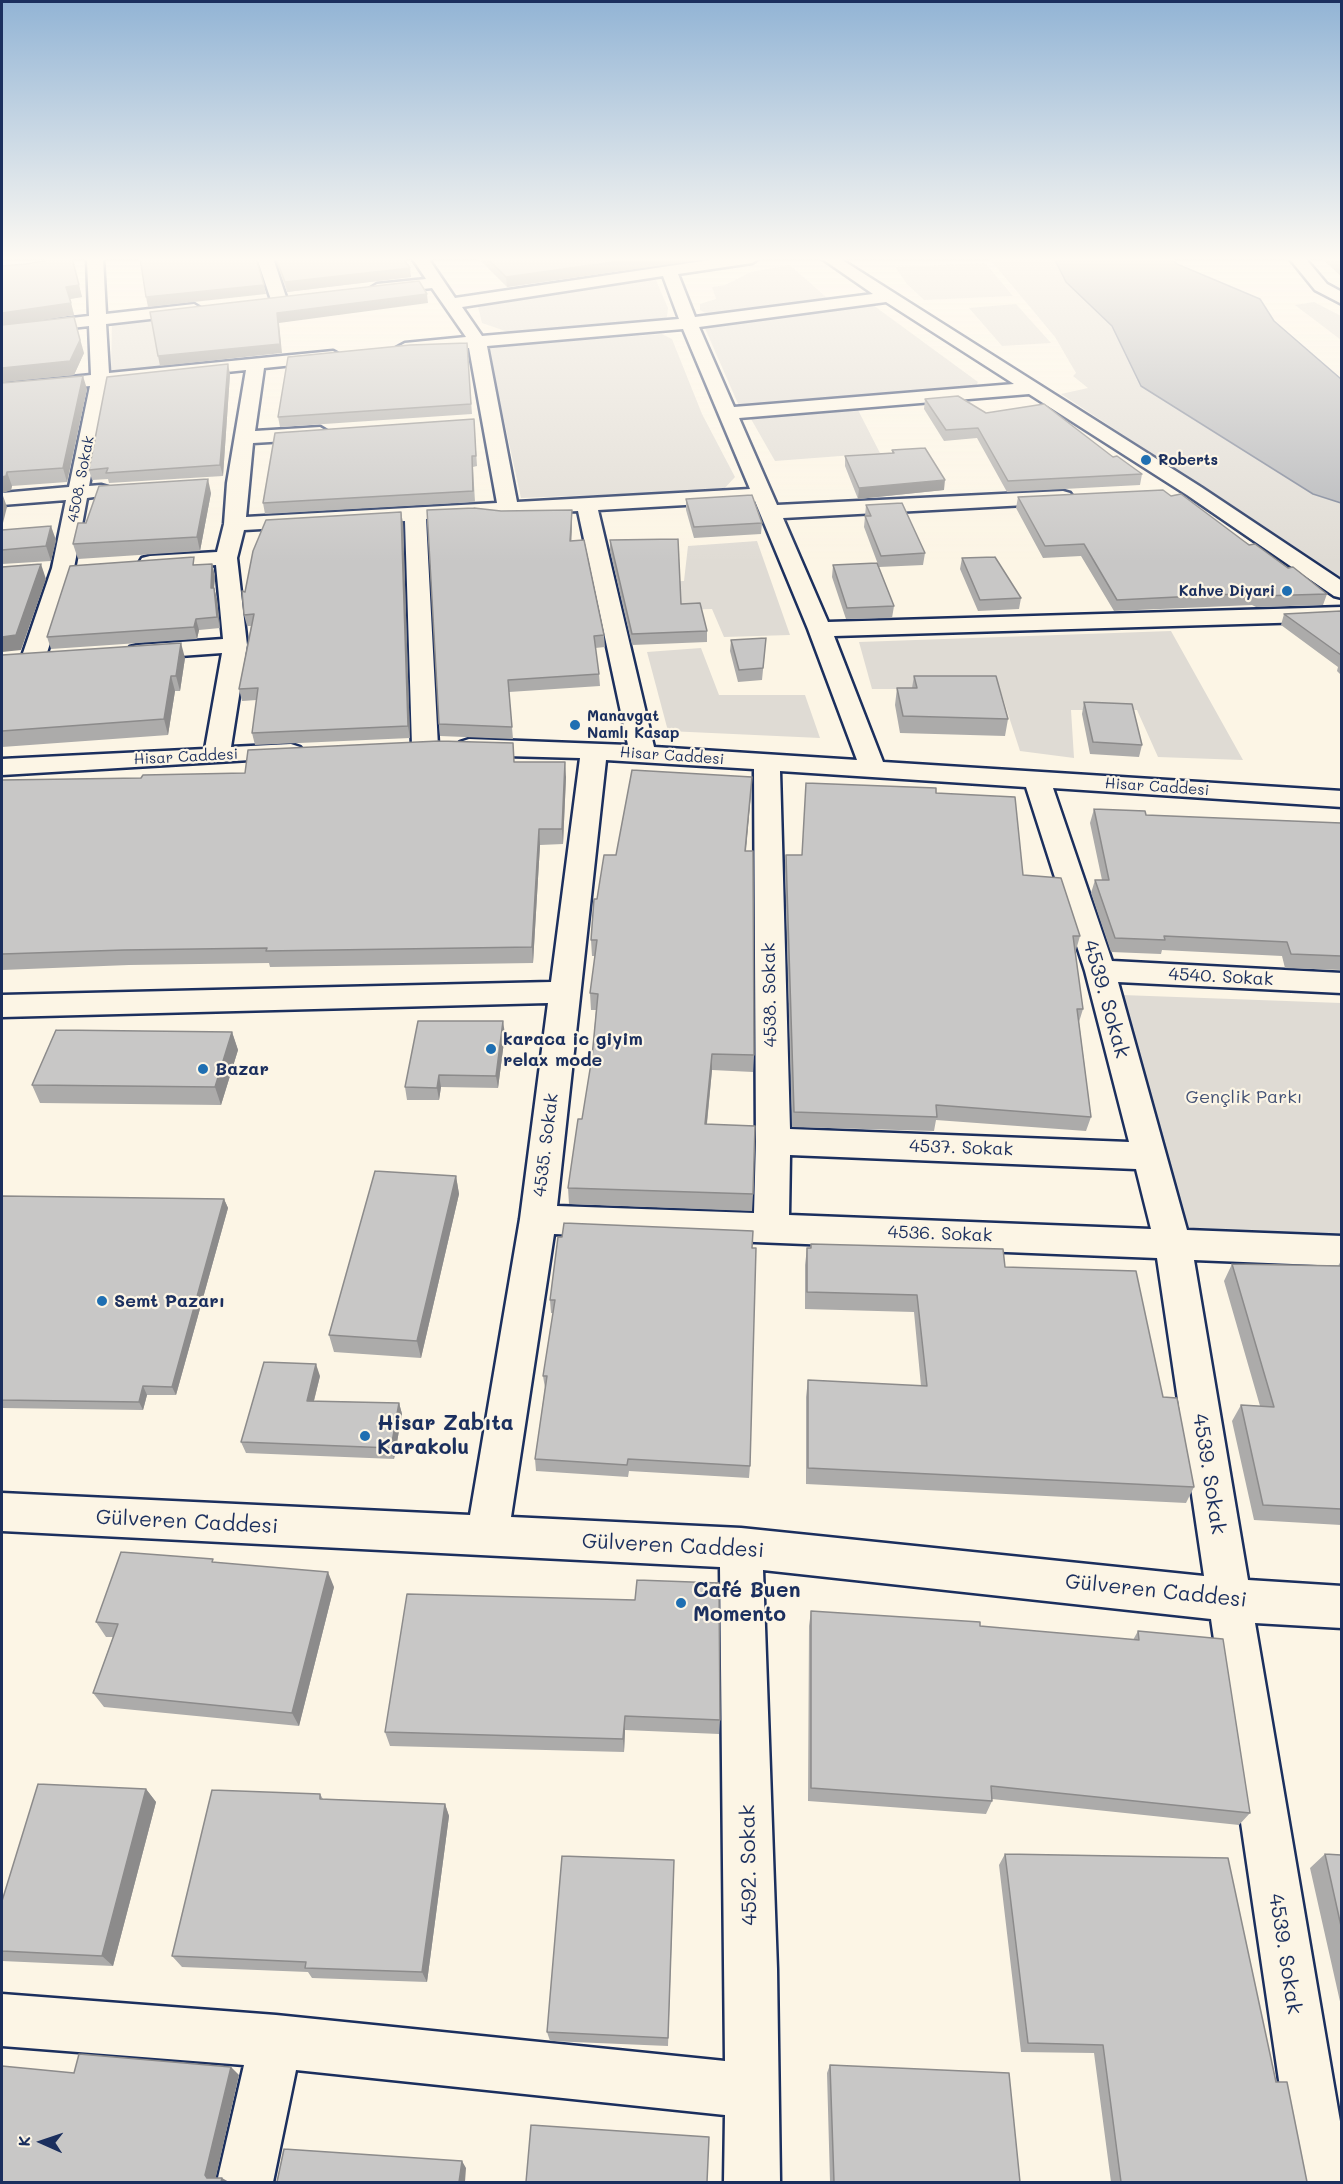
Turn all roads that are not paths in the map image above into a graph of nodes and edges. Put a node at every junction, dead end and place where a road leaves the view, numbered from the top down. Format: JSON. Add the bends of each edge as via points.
{"nodes":[{"id":1,"x":100,"y":360,"type":"edge"},
{"id":2,"x":294,"y":360,"type":"edge"},
{"id":3,"x":481,"y":360,"type":"edge"},
{"id":4,"x":705,"y":360,"type":"edge"},
{"id":5,"x":988,"y":360,"type":"edge"},
{"id":6,"x":256,"y":364,"type":"junction"},
{"id":7,"x":100,"y":380,"type":"junction"},
{"id":8,"x":1030,"y":388,"type":"junction"},
{"id":9,"x":2,"y":389,"type":"edge"},
{"id":10,"x":729,"y":413,"type":"junction"},
{"id":11,"x":492,"y":421,"type":"junction"},
{"id":12,"x":468,"y":423,"type":"edge"},
{"id":13,"x":338,"y":432,"type":"edge"},
{"id":14,"x":244,"y":438,"type":"junction"},
{"id":15,"x":237,"y":483,"type":"junction"},
{"id":16,"x":215,"y":485,"type":"edge"},
{"id":17,"x":125,"y":490,"type":"edge"},
{"id":18,"x":1194,"y":491,"type":"junction"},
{"id":19,"x":80,"y":492,"type":"junction"},
{"id":20,"x":1159,"y":492,"type":"edge"},
{"id":21,"x":1088,"y":496,"type":"edge"},
{"id":22,"x":2,"y":499,"type":"edge"},
{"id":23,"x":767,"y":503,"type":"junction"},
{"id":24,"x":587,"y":505,"type":"junction"},
{"id":25,"x":508,"y":509,"type":"junction"},
{"id":26,"x":416,"y":514,"type":"junction"},
{"id":27,"x":235,"y":524,"type":"junction"},
{"id":28,"x":226,"y":558,"type":"junction"},
{"id":29,"x":133,"y":564,"type":"edge"},
{"id":30,"x":87,"y":566,"type":"edge"},
{"id":31,"x":53,"y":569,"type":"junction"},
{"id":32,"x":1341,"y":591,"type":"edge"},
{"id":33,"x":1341,"y":614,"type":"edge"},
{"id":34,"x":820,"y":629,"type":"junction"},
{"id":35,"x":235,"y":645,"type":"junction"},
{"id":36,"x":116,"y":653,"type":"edge"},
{"id":37,"x":57,"y":657,"type":"edge"},
{"id":38,"x":321,"y":750,"type":"edge"},
{"id":39,"x":594,"y":751,"type":"junction"},
{"id":40,"x":643,"y":754,"type":"junction"},
{"id":41,"x":217,"y":755,"type":"junction"},
{"id":42,"x":767,"y":763,"type":"junction"},
{"id":43,"x":2,"y":767,"type":"edge"},
{"id":44,"x":873,"y":769,"type":"junction"},
{"id":45,"x":1036,"y":778,"type":"junction"},
{"id":46,"x":1341,"y":800,"type":"edge"},
{"id":47,"x":1100,"y":971,"type":"junction"},
{"id":48,"x":1341,"y":983,"type":"edge"},
{"id":49,"x":565,"y":992,"type":"junction"},
{"id":50,"x":2,"y":1006,"type":"edge"},
{"id":51,"x":772,"y":1141,"type":"junction"},
{"id":52,"x":1149,"y":1156,"type":"junction"},
{"id":53,"x":538,"y":1219,"type":"junction"},
{"id":54,"x":771,"y":1227,"type":"junction"},
{"id":55,"x":1173,"y":1244,"type":"junction"},
{"id":56,"x":1341,"y":1251,"type":"edge"},
{"id":57,"x":2,"y":1512,"type":"edge"},
{"id":58,"x":487,"y":1537,"type":"junction"},
{"id":59,"x":741,"y":1548,"type":"junction"},
{"id":60,"x":1229,"y":1600,"type":"junction"},
{"id":61,"x":1341,"y":1607,"type":"edge"},
{"id":62,"x":2,"y":2020,"type":"edge"},
{"id":63,"x":276,"y":2041,"type":"junction"},
{"id":64,"x":752,"y":2091,"type":"junction"},
{"id":65,"x":245,"y":2182,"type":"edge"},
{"id":66,"x":753,"y":2182,"type":"edge"},
{"id":67,"x":1322,"y":2182,"type":"edge"}],
"edges":[{"from":1,"to":7,"type":"street","name":"4508. Sokak"},
{"from":2,"to":6,"type":"street"},
{"from":3,"to":11,"type":"street"},
{"from":4,"to":10,"type":"street"},
{"from":5,"to":8,"type":"street"},
{"from":6,"to":7,"type":"street"},
{"from":6,"to":14,"type":"street"},
{"from":7,"to":9,"type":"street"},
{"from":7,"to":19,"type":"street","name":"4508. Sokak"},
{"from":8,"to":10,"type":"street"},
{"from":8,"to":18,"type":"street"},
{"from":10,"to":23,"type":"street"},
{"from":11,"to":12,"type":"street"},
{"from":11,"to":25,"type":"street"},
{"from":13,"to":14,"type":"street"},
{"from":14,"to":15,"type":"street"},
{"from":15,"to":16,"type":"street"},
{"from":15,"to":27,"type":"street"},
{"from":17,"to":19,"type":"street"},
{"from":18,"to":20,"type":"street"},
{"from":18,"to":32,"type":"street"},
{"from":19,"to":22,"type":"street"},
{"from":19,"to":31,"type":"street","name":"4508. Sokak"},
{"from":21,"to":23,"type":"street"},
{"from":23,"to":24,"type":"street"},
{"from":23,"to":34,"type":"street"},
{"from":24,"to":25,"type":"street"},
{"from":24,"to":40,"type":"street"},
{"from":25,"to":26,"type":"street"},
{"from":26,"to":27,"type":"street"},
{"from":26,"to":39,"type":"street","name":"Hisar Caddesi","via":[[422,613],[413,747]]},
{"from":27,"to":28,"type":"street"},
{"from":28,"to":29,"type":"street"},
{"from":28,"to":35,"type":"street"},
{"from":30,"to":31,"type":"street"},
{"from":31,"to":37,"type":"street","name":"4508. Sokak","via":[[22,659]]},
{"from":33,"to":34,"type":"street"},
{"from":34,"to":44,"type":"street"},
{"from":35,"to":36,"type":"street"},
{"from":35,"to":41,"type":"street"},
{"from":38,"to":41,"type":"street","name":"Hisar Caddesi"},
{"from":39,"to":40,"type":"street","name":"Hisar Caddesi"},
{"from":39,"to":49,"type":"street","name":"4535. Sokak"},
{"from":40,"to":42,"type":"street","name":"Hisar Caddesi"},
{"from":41,"to":43,"type":"street","name":"Hisar Caddesi"},
{"from":42,"to":44,"type":"street","name":"Hisar Caddesi"},
{"from":42,"to":51,"type":"street","name":"4538. Sokak"},
{"from":44,"to":45,"type":"street","name":"Hisar Caddesi"},
{"from":45,"to":46,"type":"street","name":"Hisar Caddesi"},
{"from":45,"to":47,"type":"street","name":"4539. Sokak"},
{"from":47,"to":48,"type":"street","name":"4540. Sokak"},
{"from":47,"to":52,"type":"street","name":"4539. Sokak"},
{"from":49,"to":50,"type":"street"},
{"from":49,"to":53,"type":"street","name":"4535. Sokak"},
{"from":51,"to":52,"type":"street","name":"4537. Sokak"},
{"from":51,"to":54,"type":"street","name":"4538. Sokak"},
{"from":52,"to":55,"type":"street","name":"4539. Sokak"},
{"from":53,"to":54,"type":"street","name":"4536. Sokak"},
{"from":53,"to":58,"type":"street","name":"4535. Sokak"},
{"from":54,"to":55,"type":"street","name":"4536. Sokak"},
{"from":55,"to":56,"type":"street","name":"4536. Sokak"},
{"from":55,"to":60,"type":"street","name":"4539. Sokak"},
{"from":57,"to":58,"type":"street","name":"Gülveren Caddesi"},
{"from":58,"to":59,"type":"street","name":"Gülveren Caddesi"},
{"from":59,"to":60,"type":"street","name":"Gülveren Caddesi"},
{"from":59,"to":64,"type":"street","name":"4592. Sokak"},
{"from":60,"to":61,"type":"street","name":"Gülveren Caddesi"},
{"from":60,"to":67,"type":"street","name":"4539. Sokak"},
{"from":62,"to":63,"type":"street"},
{"from":63,"to":64,"type":"street"},
{"from":63,"to":65,"type":"street"},
{"from":64,"to":66,"type":"street","name":"4592. Sokak"}]}
